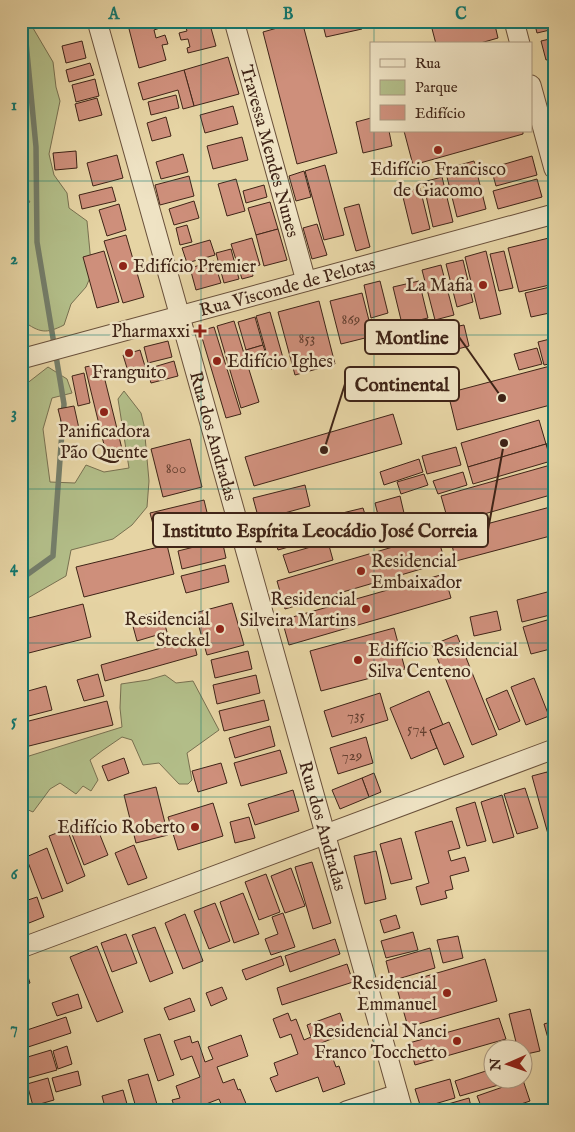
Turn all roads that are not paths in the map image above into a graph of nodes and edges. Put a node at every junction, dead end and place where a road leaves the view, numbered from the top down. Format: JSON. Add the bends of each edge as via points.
{"nodes":[{"id":1,"x":97,"y":21,"type":"edge"},
{"id":2,"x":234,"y":21,"type":"edge"},
{"id":3,"x":514,"y":21,"type":"edge"},
{"id":4,"x":519,"y":42,"type":"edge"},
{"id":5,"x":532,"y":88,"type":"edge"},
{"id":6,"x":554,"y":169,"type":"edge"},
{"id":7,"x":554,"y":214,"type":"edge"},
{"id":8,"x":306,"y":282,"type":"junction"},
{"id":9,"x":180,"y":316,"type":"junction"},
{"id":10,"x":21,"y":360,"type":"edge"},
{"id":11,"x":554,"y":749,"type":"edge"},
{"id":12,"x":324,"y":834,"type":"junction"},
{"id":13,"x":21,"y":948,"type":"edge"},
{"id":14,"x":401,"y":1102,"type":"edge"},
{"id":15,"x":346,"y":1111,"type":"edge"}],
"edges":[{"from":1,"to":9,"type":"street","name":"Rua dos Andradas"},
{"from":2,"to":8,"type":"street","name":"Travessa Mendes Nunes"},
{"from":3,"to":4,"type":"street"},
{"from":5,"to":6,"type":"street"},
{"from":7,"to":8,"type":"street","name":"Rua Visconde de Pelotas"},
{"from":8,"to":9,"type":"street","name":"Rua Visconde de Pelotas"},
{"from":9,"to":10,"type":"street","name":"Rua Visconde de Pelotas"},
{"from":9,"to":12,"type":"street","name":"Rua dos Andradas"},
{"from":11,"to":12,"type":"street"},
{"from":12,"to":13,"type":"street"},
{"from":12,"to":14,"type":"street","name":"Rua dos Andradas"},
{"from":14,"to":15,"type":"street"}]}
